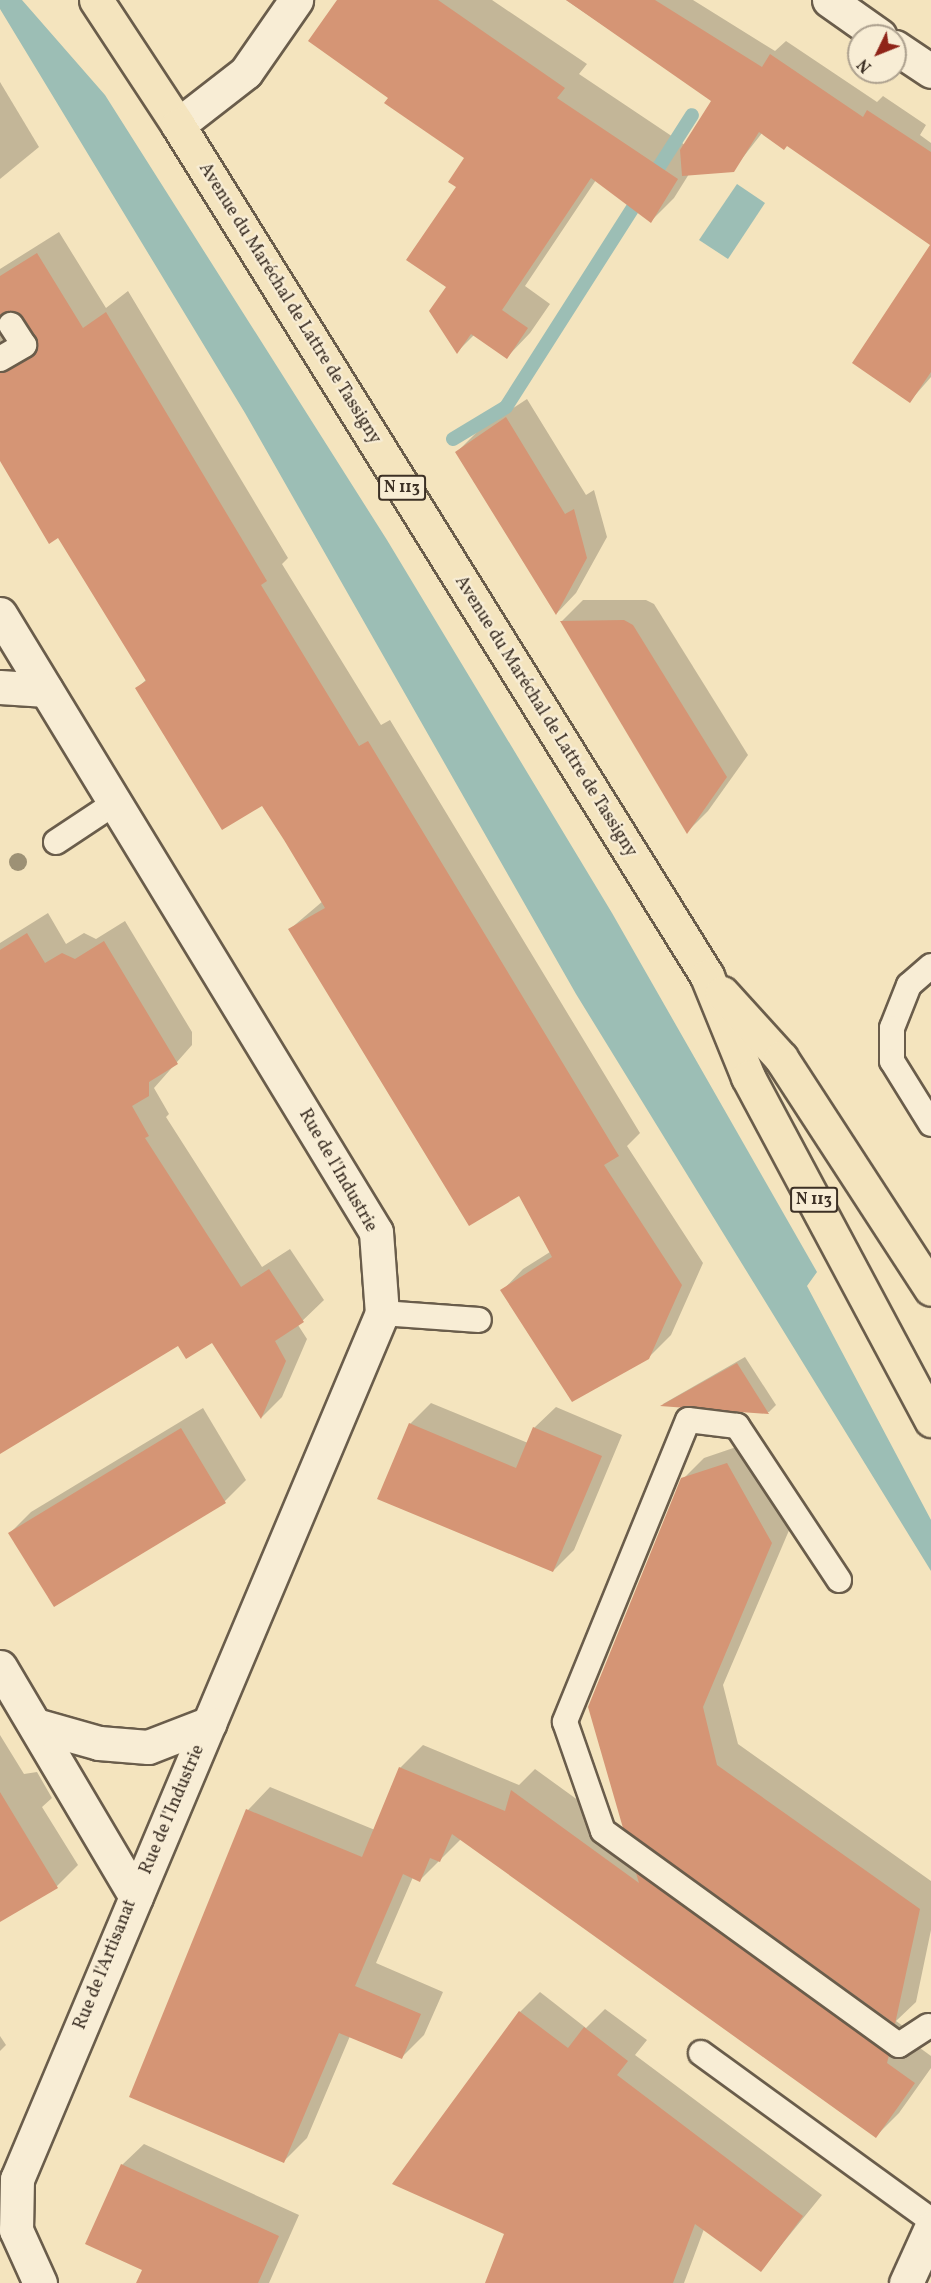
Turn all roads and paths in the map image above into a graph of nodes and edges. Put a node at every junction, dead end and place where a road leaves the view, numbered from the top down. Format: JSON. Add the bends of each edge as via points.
{"nodes":[{"id":1,"x":96,"y":0,"type":"edge"},
{"id":2,"x":296,"y":0,"type":"edge"},
{"id":3,"x":829,"y":0,"type":"edge"},
{"id":4,"x":863,"y":24,"type":"edge"},
{"id":5,"x":907,"y":55,"type":"edge"},
{"id":6,"x":931,"y":71,"type":"edge"},
{"id":7,"x":178,"y":125,"type":"junction"},
{"id":8,"x":11,"y":325,"type":"dead end"},
{"id":9,"x":0,"y":360,"type":"edge"},
{"id":10,"x":0,"y":614,"type":"edge"},
{"id":11,"x":0,"y":687,"type":"edge"},
{"id":12,"x":46,"y":690,"type":"junction"},
{"id":13,"x":115,"y":803,"type":"junction"},
{"id":14,"x":56,"y":842,"type":"dead end"},
{"id":15,"x":931,"y":966,"type":"edge"},
{"id":16,"x":707,"y":976,"type":"junction"},
{"id":17,"x":931,"y":1124,"type":"edge"},
{"id":18,"x":931,"y":1289,"type":"edge"},
{"id":19,"x":382,"y":1313,"type":"junction"},
{"id":20,"x":479,"y":1320,"type":"dead end"},
{"id":21,"x":931,"y":1420,"type":"edge"},
{"id":22,"x":839,"y":1580,"type":"dead end"},
{"id":23,"x":0,"y":1667,"type":"edge"},
{"id":24,"x":210,"y":1723,"type":"junction"},
{"id":25,"x":35,"y":1725,"type":"junction"},
{"id":26,"x":136,"y":1897,"type":"junction"},
{"id":27,"x":930,"y":2026,"type":"edge"},
{"id":28,"x":701,"y":2053,"type":"dead end"},
{"id":29,"x":931,"y":2220,"type":"edge"},
{"id":30,"x":931,"y":2228,"type":"edge"},
{"id":31,"x":40,"y":2283,"type":"edge"},
{"id":32,"x":906,"y":2283,"type":"edge"}],
"edges":[{"from":1,"to":7,"type":"main road","name":"Avenue du Maréchal de Lattre de Tassigny","number":"N 113"},
{"from":2,"to":7,"type":"street","via":[[246,72]]},
{"from":3,"to":4,"type":"street"},
{"from":5,"to":6,"type":"street"},
{"from":7,"to":16,"type":"main road","name":"Avenue du Maréchal de Lattre de Tassigny","number":"N 113"},
{"from":8,"to":9,"type":"lane","via":[[24,345]]},
{"from":10,"to":12,"type":"street","name":"Rue de l'Industrie"},
{"from":11,"to":12,"type":"street"},
{"from":12,"to":13,"type":"street","name":"Rue de l'Industrie"},
{"from":13,"to":14,"type":"lane"},
{"from":13,"to":19,"type":"street","name":"Rue de l'Industrie","via":[[375,1232]]},
{"from":15,"to":17,"type":"lane","via":[[909,984],[892,1028],[892,1061]]},
{"from":16,"to":18,"type":"main road","name":"Avenue du Maréchal de Lattre de Tassigny","number":"N 113","via":[[781,1058]]},
{"from":16,"to":21,"type":"main road","name":"Avenue du Maréchal de Lattre de Tassigny","number":"N 113","via":[[748,1077]]},
{"from":19,"to":20,"type":"lane"},
{"from":19,"to":24,"type":"street","name":"Rue de l'Industrie"},
{"from":22,"to":27,"type":"lane","via":[[737,1426],[688,1420],[565,1722],[603,1831],[899,2045]]},
{"from":23,"to":25,"type":"street","name":"Rue de l'Artisanat"},
{"from":24,"to":25,"type":"street","name":"Rue de l'Industrie","via":[[148,1747],[99,1743]]},
{"from":24,"to":26,"type":"street","name":"Rue de l'Industrie"},
{"from":25,"to":26,"type":"street","name":"Rue de l'Artisanat"},
{"from":26,"to":31,"type":"street","name":"Rue de l'Artisanat","via":[[17,2179],[16,2230]]},
{"from":28,"to":29,"type":"lane"},
{"from":30,"to":32,"type":"street"}]}
